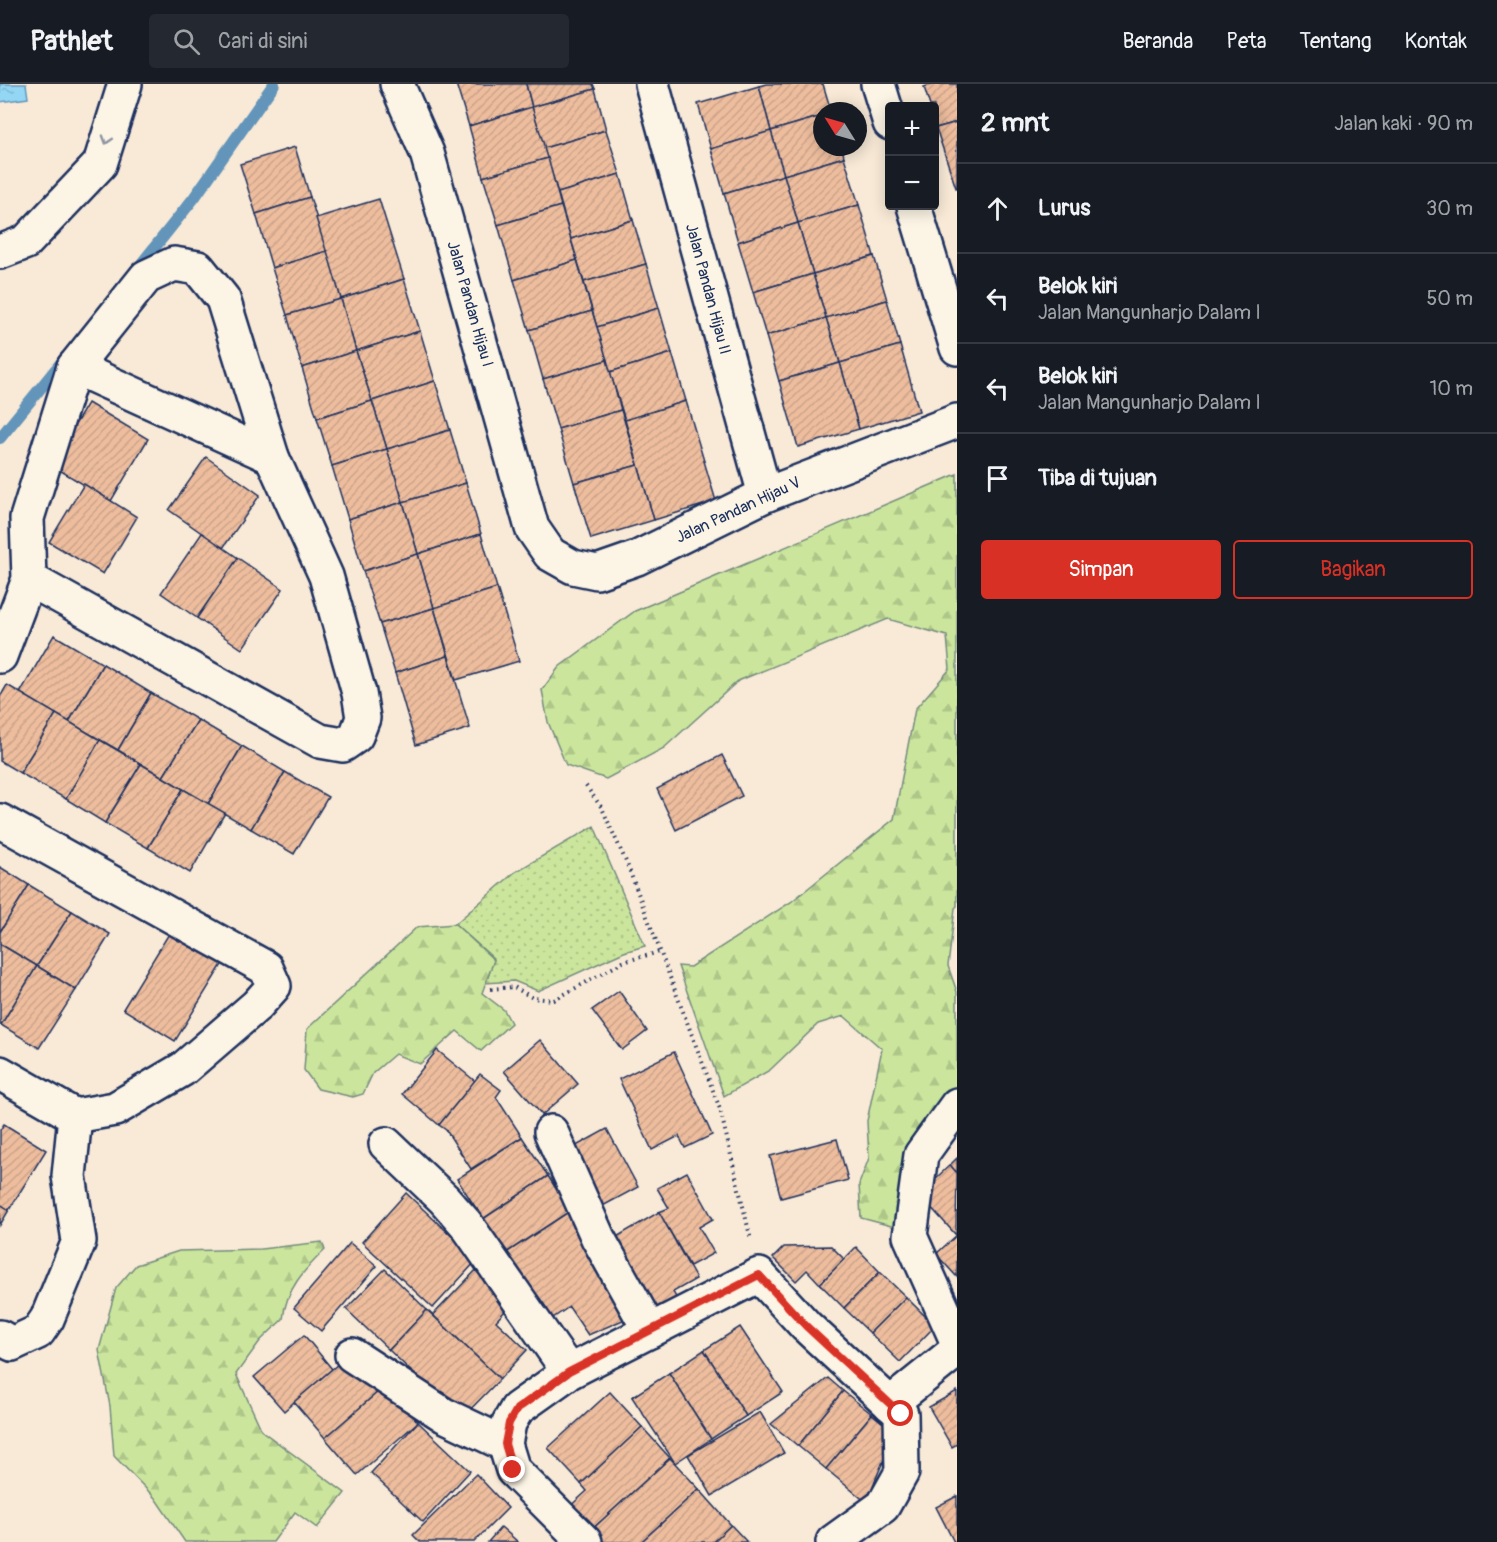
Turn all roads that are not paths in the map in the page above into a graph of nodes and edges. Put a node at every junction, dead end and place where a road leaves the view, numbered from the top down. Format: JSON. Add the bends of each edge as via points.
{"nodes":[{"id":1,"x":125,"y":84,"type":"edge"},
{"id":2,"x":397,"y":84,"type":"edge"},
{"id":3,"x":652,"y":84,"type":"edge"},
{"id":4,"x":878,"y":84,"type":"edge"},
{"id":5,"x":885,"y":107,"type":"edge"},
{"id":6,"x":915,"y":210,"type":"edge"},
{"id":7,"x":0,"y":252,"type":"edge"},
{"id":8,"x":957,"y":348,"type":"edge"},
{"id":9,"x":74,"y":367,"type":"junction"},
{"id":10,"x":957,"y":421,"type":"edge"},
{"id":11,"x":272,"y":457,"type":"junction"},
{"id":12,"x":765,"y":495,"type":"junction"},
{"id":13,"x":532,"y":528,"type":"joint"},
{"id":14,"x":29,"y":579,"type":"junction"},
{"id":15,"x":0,"y":656,"type":"edge"},
{"id":16,"x":0,"y":821,"type":"edge"},
{"id":17,"x":0,"y":1073,"type":"edge"},
{"id":18,"x":957,"y":1106,"type":"edge"},
{"id":19,"x":75,"y":1116,"type":"junction"},
{"id":20,"x":551,"y":1132,"type":"dead end"},
{"id":21,"x":386,"y":1144,"type":"dead end"},
{"id":22,"x":650,"y":1331,"type":"junction"},
{"id":23,"x":0,"y":1336,"type":"edge"},
{"id":24,"x":957,"y":1341,"type":"edge"},
{"id":25,"x":957,"y":1350,"type":"edge"},
{"id":26,"x":352,"y":1355,"type":"dead end"},
{"id":27,"x":569,"y":1372,"type":"junction"},
{"id":28,"x":890,"y":1404,"type":"junction"},
{"id":29,"x":505,"y":1444,"type":"junction"},
{"id":30,"x":585,"y":1542,"type":"edge"},
{"id":31,"x":833,"y":1542,"type":"edge"}],
"edges":[{"from":1,"to":7,"type":"street","one_way":true,"via":[[100,164],[26,242]]},
{"from":2,"to":13,"type":"street","name":"Jalan Pandan Hijau I","via":[[428,153]]},
{"from":3,"to":12,"type":"street","name":"Jalan Pandan Hijau II"},
{"from":4,"to":5,"type":"street"},
{"from":6,"to":8,"type":"street"},
{"from":9,"to":11,"type":"street"},
{"from":9,"to":11,"type":"street","via":[[146,278],[174,264],[198,268],[223,299]]},
{"from":9,"to":14,"type":"street","via":[[27,519]]},
{"from":10,"to":12,"type":"street","name":"Jalan Pandan Hijau V"},
{"from":11,"to":14,"type":"street","via":[[326,576],[359,693],[363,718],[356,736],[342,745],[320,741]]},
{"from":12,"to":13,"type":"street","name":"Jalan Pandan Hijau V","via":[[637,558],[597,572],[573,567],[550,554]]},
{"from":14,"to":15,"type":"street"},
{"from":16,"to":19,"type":"street","via":[[266,968],[274,986],[183,1069],[116,1109]]},
{"from":17,"to":19,"type":"street"},
{"from":18,"to":24,"type":"street","via":[[921,1155],[910,1236]]},
{"from":19,"to":23,"type":"street","via":[[69,1176],[79,1241],[38,1332],[12,1344]]},
{"from":20,"to":22,"type":"street","via":[[598,1238]]},
{"from":21,"to":27,"type":"street","via":[[466,1224]]},
{"from":22,"to":27,"type":"street"},
{"from":22,"to":28,"type":"street","via":[[759,1275],[806,1326]]},
{"from":25,"to":28,"type":"street"},
{"from":26,"to":29,"type":"street","via":[[444,1415]]},
{"from":27,"to":29,"type":"street","via":[[517,1409],[509,1423]]},
{"from":28,"to":31,"type":"street","via":[[901,1414],[902,1472],[883,1506]]},
{"from":29,"to":30,"type":"street","via":[[513,1470]]}]}
